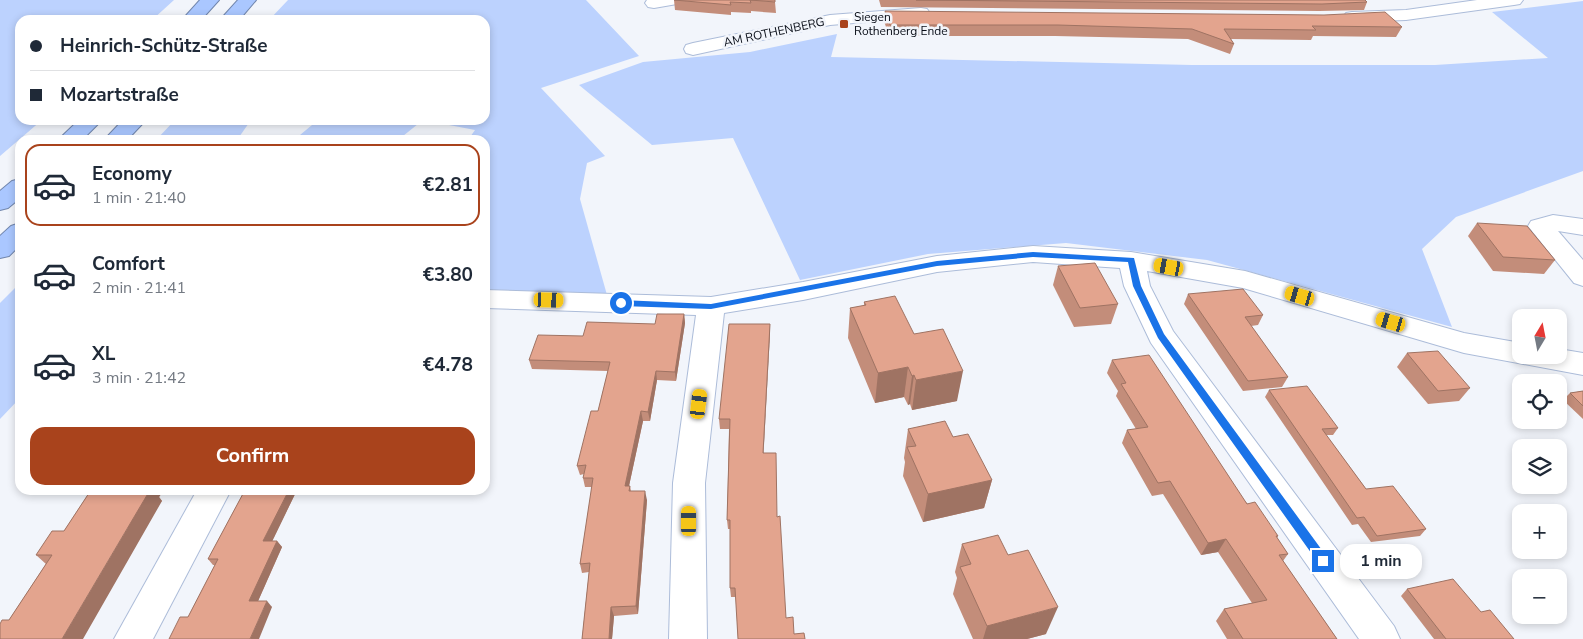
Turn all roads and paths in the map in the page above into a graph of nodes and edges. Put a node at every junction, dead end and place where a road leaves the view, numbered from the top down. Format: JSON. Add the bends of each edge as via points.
{"nodes":[{"id":1,"x":210,"y":0,"type":"edge"},
{"id":2,"x":1514,"y":0,"type":"edge"},
{"id":3,"x":246,"y":1,"type":"edge"},
{"id":4,"x":942,"y":13,"type":"edge"},
{"id":5,"x":196,"y":15,"type":"edge"},
{"id":6,"x":233,"y":15,"type":"edge"},
{"id":7,"x":1338,"y":17,"type":"edge"},
{"id":8,"x":693,"y":50,"type":"dead end"},
{"id":9,"x":86,"y":125,"type":"edge"},
{"id":10,"x":130,"y":125,"type":"edge"},
{"id":11,"x":75,"y":135,"type":"edge"},
{"id":12,"x":120,"y":135,"type":"edge"},
{"id":13,"x":15,"y":190,"type":"edge"},
{"id":14,"x":0,"y":204,"type":"edge"},
{"id":15,"x":1583,"y":227,"type":"edge"},
{"id":16,"x":15,"y":236,"type":"edge"},
{"id":17,"x":0,"y":250,"type":"edge"},
{"id":18,"x":1131,"y":260,"type":"junction"},
{"id":19,"x":1583,"y":277,"type":"edge"},
{"id":20,"x":490,"y":299,"type":"edge"},
{"id":21,"x":711,"y":306,"type":"junction"},
{"id":22,"x":1512,"y":351,"type":"edge"},
{"id":23,"x":1568,"y":361,"type":"edge"},
{"id":24,"x":1583,"y":364,"type":"edge"},
{"id":25,"x":211,"y":495,"type":"edge"},
{"id":26,"x":133,"y":639,"type":"edge"},
{"id":27,"x":688,"y":639,"type":"edge"},
{"id":28,"x":1381,"y":639,"type":"edge"}],
"edges":[{"from":1,"to":5,"type":"highway"},
{"from":2,"to":7,"type":"street","via":[[1406,15]]},
{"from":3,"to":6,"type":"highway"},
{"from":4,"to":8,"type":"street","name":"AM ROTHENBERG","via":[[828,12]]},
{"from":9,"to":11,"type":"highway"},
{"from":10,"to":12,"type":"highway"},
{"from":13,"to":14,"type":"highway"},
{"from":15,"to":19,"type":"street","via":[[1554,223],[1540,226]]},
{"from":16,"to":17,"type":"highway"},
{"from":18,"to":21,"type":"street","via":[[1033,254],[937,264]]},
{"from":18,"to":22,"type":"street","via":[[1245,280],[1464,343]]},
{"from":18,"to":28,"type":"street","via":[[1137,286],[1161,336]]},
{"from":20,"to":21,"type":"street"},
{"from":21,"to":27,"type":"street","via":[[689,483]]},
{"from":23,"to":24,"type":"street"},
{"from":25,"to":26,"type":"street"}]}
